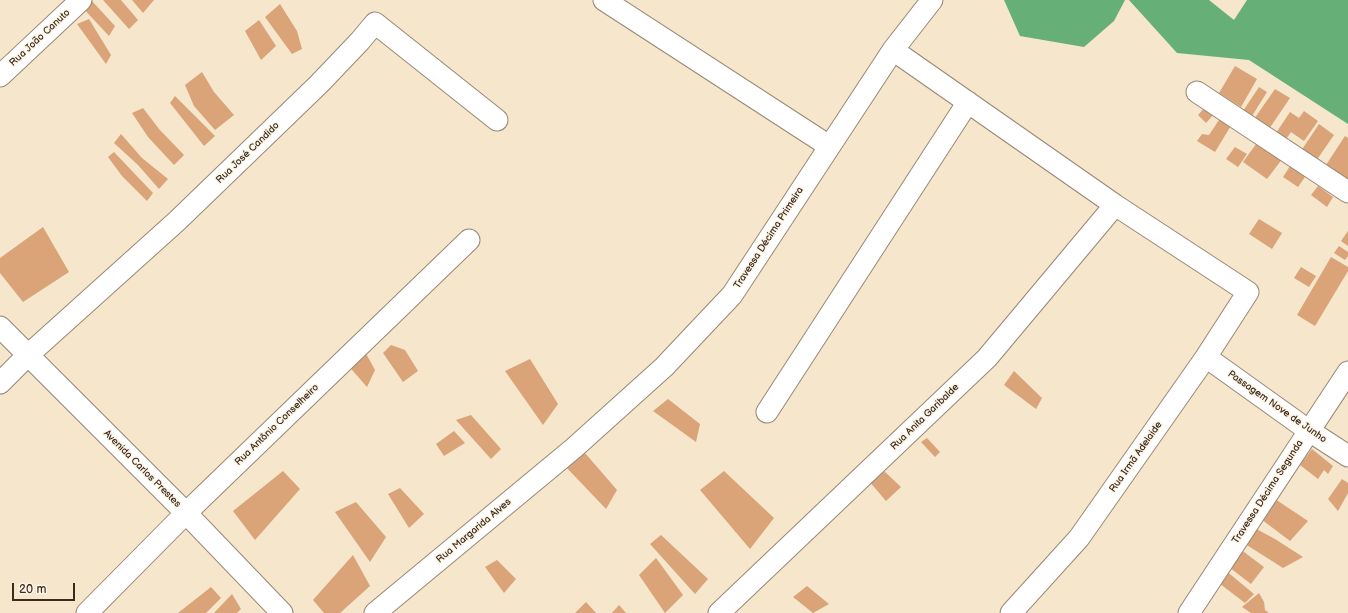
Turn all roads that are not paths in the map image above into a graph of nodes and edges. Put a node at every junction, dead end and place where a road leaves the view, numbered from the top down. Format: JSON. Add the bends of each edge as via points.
{"nodes":[{"id":1,"x":81,"y":0,"type":"edge"},
{"id":2,"x":604,"y":0,"type":"edge"},
{"id":3,"x":932,"y":0,"type":"edge"},
{"id":4,"x":893,"y":50,"type":"junction"},
{"id":5,"x":0,"y":76,"type":"edge"},
{"id":6,"x":1197,"y":92,"type":"dead end"},
{"id":7,"x":968,"y":102,"type":"junction"},
{"id":8,"x":497,"y":120,"type":"dead end"},
{"id":9,"x":829,"y":146,"type":"junction"},
{"id":10,"x":1348,"y":192,"type":"edge"},
{"id":11,"x":1115,"y":205,"type":"junction"},
{"id":12,"x":469,"y":240,"type":"dead end"},
{"id":13,"x":0,"y":327,"type":"edge"},
{"id":14,"x":28,"y":356,"type":"junction"},
{"id":15,"x":1206,"y":357,"type":"junction"},
{"id":16,"x":1348,"y":372,"type":"edge"},
{"id":17,"x":0,"y":382,"type":"edge"},
{"id":18,"x":768,"y":412,"type":"dead end"},
{"id":19,"x":1308,"y":430,"type":"junction"},
{"id":20,"x":574,"y":448,"type":"joint"},
{"id":21,"x":1348,"y":456,"type":"edge"},
{"id":22,"x":186,"y":513,"type":"junction"},
{"id":23,"x":87,"y":613,"type":"edge"},
{"id":24,"x":282,"y":613,"type":"edge"},
{"id":25,"x":375,"y":613,"type":"edge"},
{"id":26,"x":719,"y":613,"type":"edge"},
{"id":27,"x":1012,"y":613,"type":"edge"},
{"id":28,"x":1189,"y":613,"type":"edge"}],
"edges":[{"from":1,"to":5,"type":"street","name":"Rua João Canuto"},
{"from":2,"to":9,"type":"street"},
{"from":3,"to":4,"type":"street","name":"Travessa Décima Primeira"},
{"from":4,"to":7,"type":"street"},
{"from":4,"to":9,"type":"street","name":"Travessa Décima Primeira"},
{"from":6,"to":10,"type":"street"},
{"from":7,"to":11,"type":"street"},
{"from":7,"to":18,"type":"street"},
{"from":8,"to":14,"type":"street","name":"Rua José Candido","via":[[375,23],[319,84],[177,221]]},
{"from":9,"to":20,"type":"street","name":"Travessa Décima Primeira","via":[[732,295],[664,367]]},
{"from":11,"to":15,"type":"street","name":"Rua Irmã Adelaide","via":[[1248,292]]},
{"from":11,"to":26,"type":"street","name":"Rua Anita Garibalde","via":[[987,358]]},
{"from":12,"to":22,"type":"street","name":"Rua Antônio Conselheiro"},
{"from":13,"to":14,"type":"street","name":"Avenida Carlos Prestes"},
{"from":14,"to":17,"type":"street","name":"Rua José Candido"},
{"from":14,"to":22,"type":"street","name":"Avenida Carlos Prestes"},
{"from":15,"to":19,"type":"street","name":"Passagem Nove de Junho"},
{"from":15,"to":27,"type":"street","name":"Rua Irmã Adelaide","via":[[1079,538]]},
{"from":16,"to":19,"type":"street","name":"Travessa Décima Segunda"},
{"from":19,"to":21,"type":"street","name":"Passagem Nove de Junho"},
{"from":19,"to":28,"type":"street","name":"Travessa Décima Segunda"},
{"from":20,"to":25,"type":"street","name":"Rua Margarida Alves"},
{"from":22,"to":23,"type":"street","name":"Rua Antônio Conselheiro"},
{"from":22,"to":24,"type":"street","name":"Avenida Carlos Prestes"}]}
